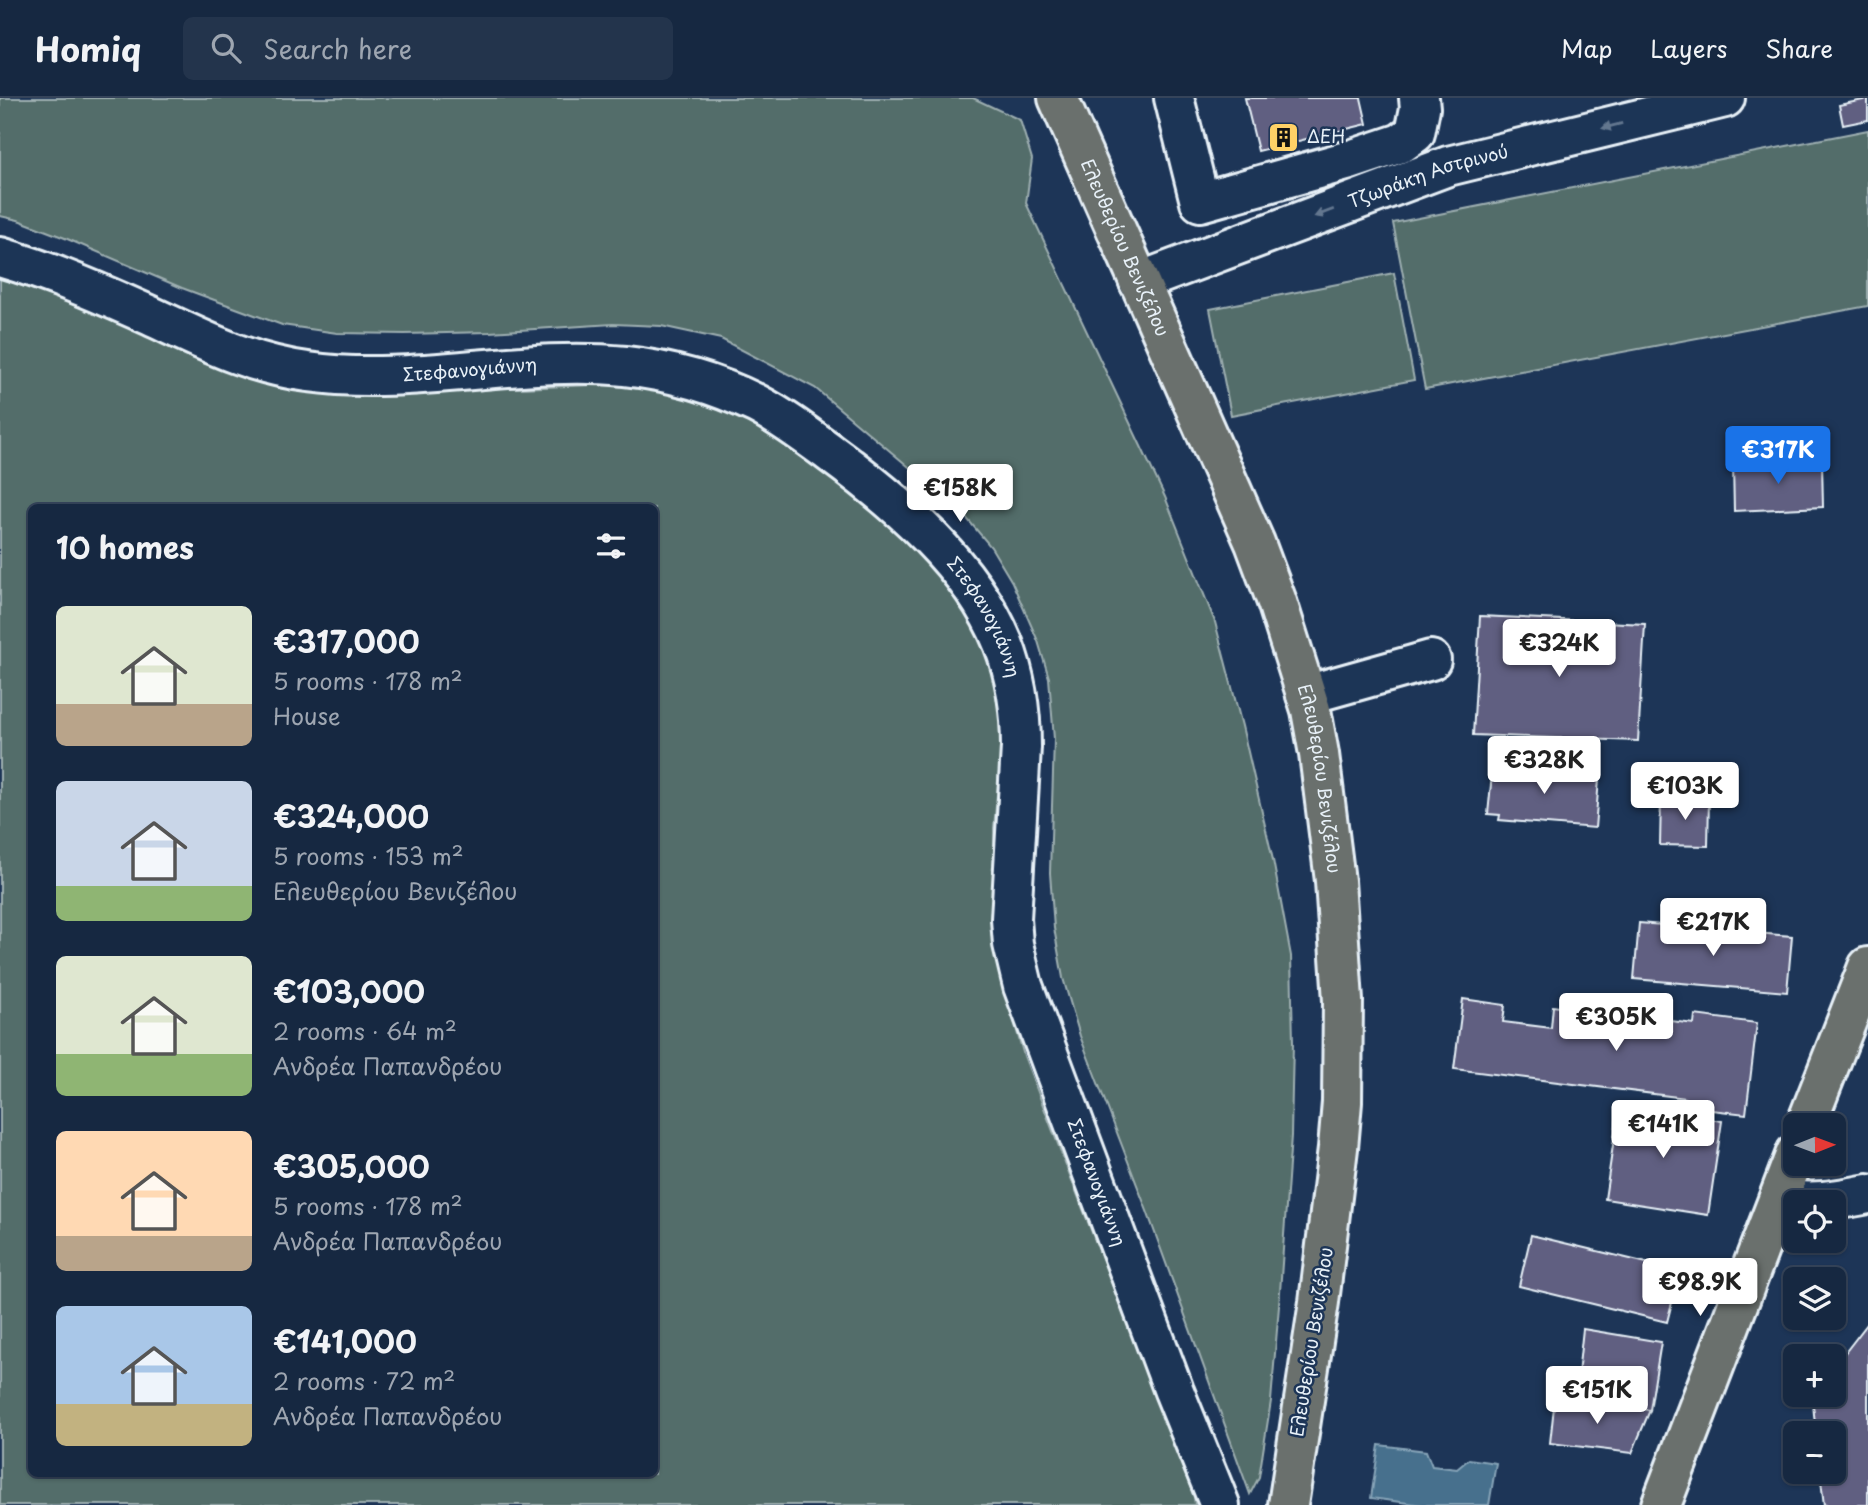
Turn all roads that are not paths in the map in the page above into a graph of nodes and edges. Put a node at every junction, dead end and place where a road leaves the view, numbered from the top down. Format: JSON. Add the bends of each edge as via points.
{"nodes":[{"id":1,"x":1058,"y":98,"type":"edge"},
{"id":2,"x":1174,"y":98,"type":"edge"},
{"id":3,"x":1419,"y":98,"type":"edge"},
{"id":4,"x":1717,"y":99,"type":"edge"},
{"id":5,"x":0,"y":257,"type":"edge"},
{"id":6,"x":1139,"y":282,"type":"junction"},
{"id":7,"x":1431,"y":660,"type":"dead end"},
{"id":8,"x":1306,"y":695,"type":"junction"},
{"id":9,"x":1868,"y":967,"type":"edge"},
{"id":10,"x":1811,"y":1113,"type":"edge"},
{"id":11,"x":1787,"y":1176,"type":"edge"},
{"id":12,"x":1868,"y":1194,"type":"edge"},
{"id":13,"x":1779,"y":1198,"type":"junction"},
{"id":14,"x":1220,"y":1505,"type":"edge"},
{"id":15,"x":1288,"y":1505,"type":"edge"},
{"id":16,"x":1661,"y":1505,"type":"edge"}],
"edges":[{"from":1,"to":6,"type":"main road","name":"Ελευθερίου Βενιζέλου"},
{"from":2,"to":3,"type":"street","via":[[1200,202],[1401,143],[1415,132]]},
{"from":4,"to":6,"type":"street","name":"Τζωράκη Αστρινού","one_way":true,"via":[[1447,166]]},
{"from":5,"to":14,"type":"street","name":"Στεφανογιάννη","via":[[87,288],[222,350],[309,372],[395,375],[602,365],[685,377],[773,413],[844,463],[934,540],[991,620],[1016,688],[1021,747],[1011,919],[1023,986]]},
{"from":6,"to":8,"type":"main road","name":"Ελευθερίου Βενιζέλου","via":[[1255,543]]},
{"from":7,"to":8,"type":"street"},
{"from":8,"to":15,"type":"main road","name":"Ελευθερίου Βενιζέλου","via":[[1319,754],[1335,881],[1343,1063],[1332,1201]]},
{"from":9,"to":10,"type":"main road"},
{"from":11,"to":13,"type":"main road"},
{"from":12,"to":13,"type":"street","via":[[1820,1202]]},
{"from":13,"to":16,"type":"main road"}]}
